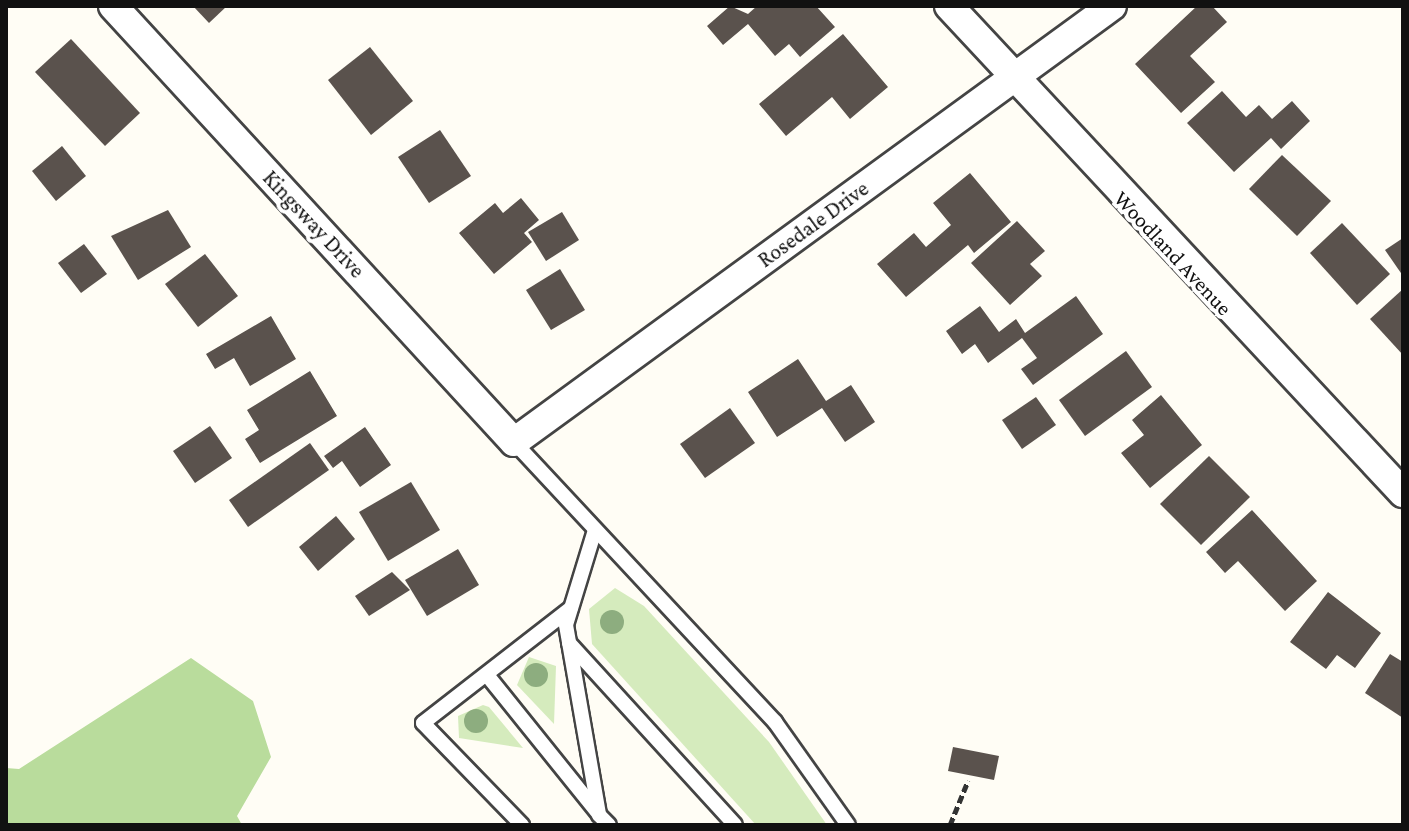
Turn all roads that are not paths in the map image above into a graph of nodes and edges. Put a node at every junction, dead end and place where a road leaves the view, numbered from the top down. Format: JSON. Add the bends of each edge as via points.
{"nodes":[{"id":1,"x":113,"y":6,"type":"edge"},
{"id":2,"x":949,"y":6,"type":"edge"},
{"id":3,"x":1112,"y":6,"type":"edge"},
{"id":4,"x":1009,"y":78,"type":"junction"},
{"id":5,"x":514,"y":442,"type":"junction"},
{"id":6,"x":1403,"y":493,"type":"edge"},
{"id":7,"x":595,"y":530,"type":"junction"},
{"id":8,"x":571,"y":608,"type":"junction"},
{"id":9,"x":569,"y":643,"type":"junction"},
{"id":10,"x":487,"y":675,"type":"junction"},
{"id":11,"x":604,"y":820,"type":"edge"},
{"id":12,"x":522,"y":825,"type":"edge"},
{"id":13,"x":735,"y":825,"type":"edge"},
{"id":14,"x":848,"y":825,"type":"edge"}],
"edges":[{"from":1,"to":5,"type":"street","name":"Kingsway Drive"},
{"from":2,"to":4,"type":"street","name":"Woodland Avenue"},
{"from":3,"to":4,"type":"street","name":"Rosedale Drive"},
{"from":4,"to":5,"type":"street","name":"Rosedale Drive"},
{"from":4,"to":6,"type":"street","name":"Woodland Avenue"},
{"from":5,"to":7,"type":"lane"},
{"from":7,"to":8,"type":"lane"},
{"from":7,"to":14,"type":"lane","via":[[775,722]]},
{"from":8,"to":9,"type":"lane"},
{"from":8,"to":10,"type":"lane"},
{"from":9,"to":11,"type":"lane"},
{"from":9,"to":13,"type":"lane"},
{"from":10,"to":11,"type":"lane"},
{"from":10,"to":12,"type":"lane","via":[[423,723]]}]}
